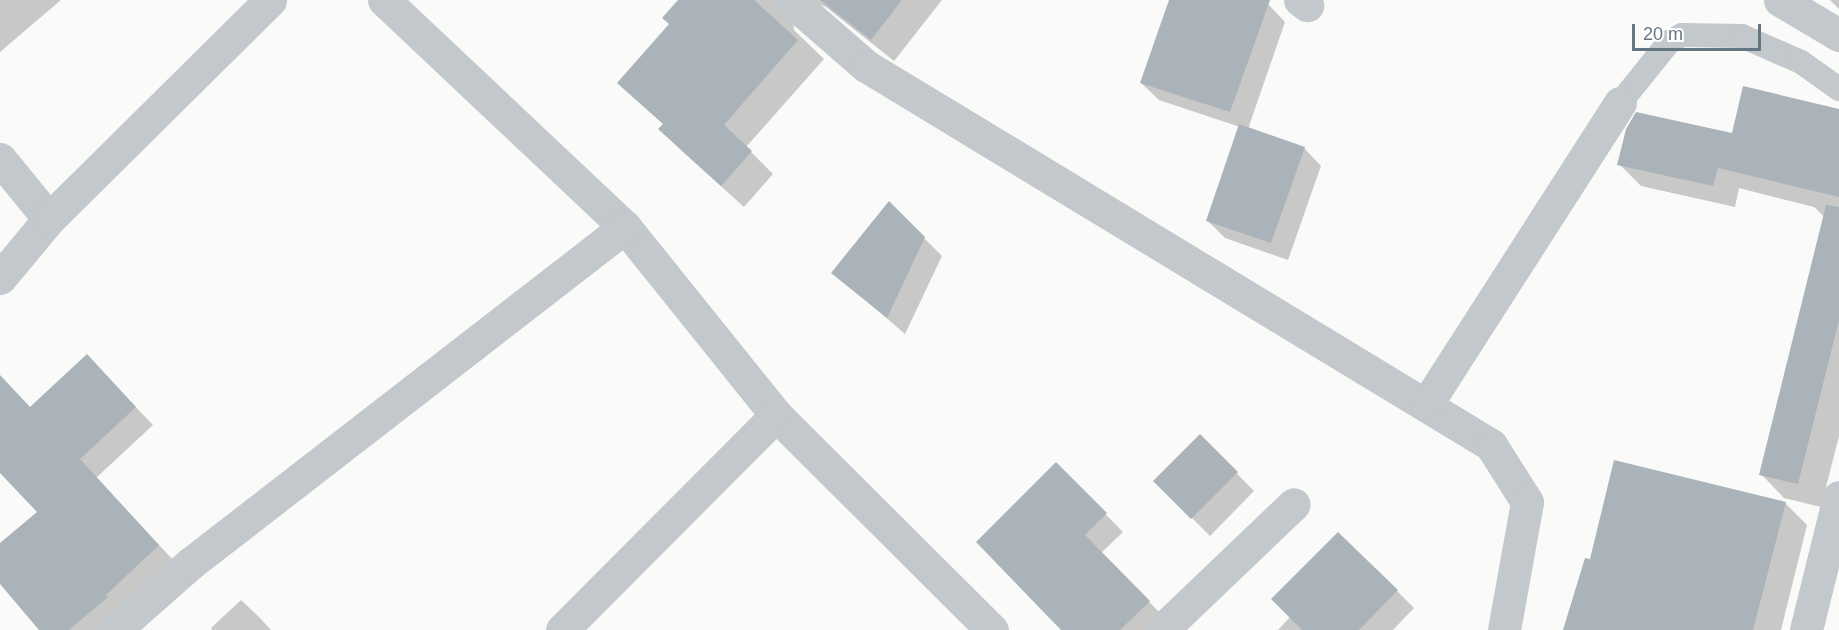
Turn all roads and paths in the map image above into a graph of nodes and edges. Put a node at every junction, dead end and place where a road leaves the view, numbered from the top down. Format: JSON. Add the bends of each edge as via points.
{"nodes":[{"id":1,"x":270,"y":0,"type":"edge"},
{"id":2,"x":384,"y":0,"type":"edge"},
{"id":3,"x":790,"y":0,"type":"edge"},
{"id":4,"x":1780,"y":0,"type":"edge"},
{"id":5,"x":1839,"y":35,"type":"edge"},
{"id":6,"x":1839,"y":89,"type":"edge"},
{"id":7,"x":1620,"y":103,"type":"joint"},
{"id":8,"x":0,"y":159,"type":"edge"},
{"id":9,"x":49,"y":219,"type":"junction"},
{"id":10,"x":625,"y":227,"type":"junction"},
{"id":11,"x":0,"y":278,"type":"edge"},
{"id":12,"x":1426,"y":405,"type":"junction"},
{"id":13,"x":776,"y":415,"type":"junction"},
{"id":14,"x":1839,"y":497,"type":"edge"},
{"id":15,"x":1293,"y":504,"type":"dead end"},
{"id":16,"x":115,"y":630,"type":"edge"},
{"id":17,"x":562,"y":630,"type":"edge"},
{"id":18,"x":992,"y":630,"type":"edge"},
{"id":19,"x":1162,"y":630,"type":"edge"},
{"id":20,"x":1504,"y":630,"type":"edge"},
{"id":21,"x":1806,"y":630,"type":"edge"}],
"edges":[{"from":1,"to":9,"type":"street"},
{"from":2,"to":10,"type":"street"},
{"from":3,"to":12,"type":"street","via":[[866,66]]},
{"from":4,"to":5,"type":"street"},
{"from":6,"to":7,"type":"lane","via":[[1801,62],[1742,36],[1682,35],[1668,42]]},
{"from":7,"to":12,"type":"street"},
{"from":8,"to":9,"type":"street"},
{"from":9,"to":11,"type":"street"},
{"from":10,"to":13,"type":"street"},
{"from":10,"to":16,"type":"street","via":[[191,563]]},
{"from":12,"to":20,"type":"street","via":[[1491,445],[1527,502]]},
{"from":13,"to":17,"type":"street"},
{"from":13,"to":18,"type":"street"},
{"from":14,"to":21,"type":"street"},
{"from":15,"to":19,"type":"street"}]}
